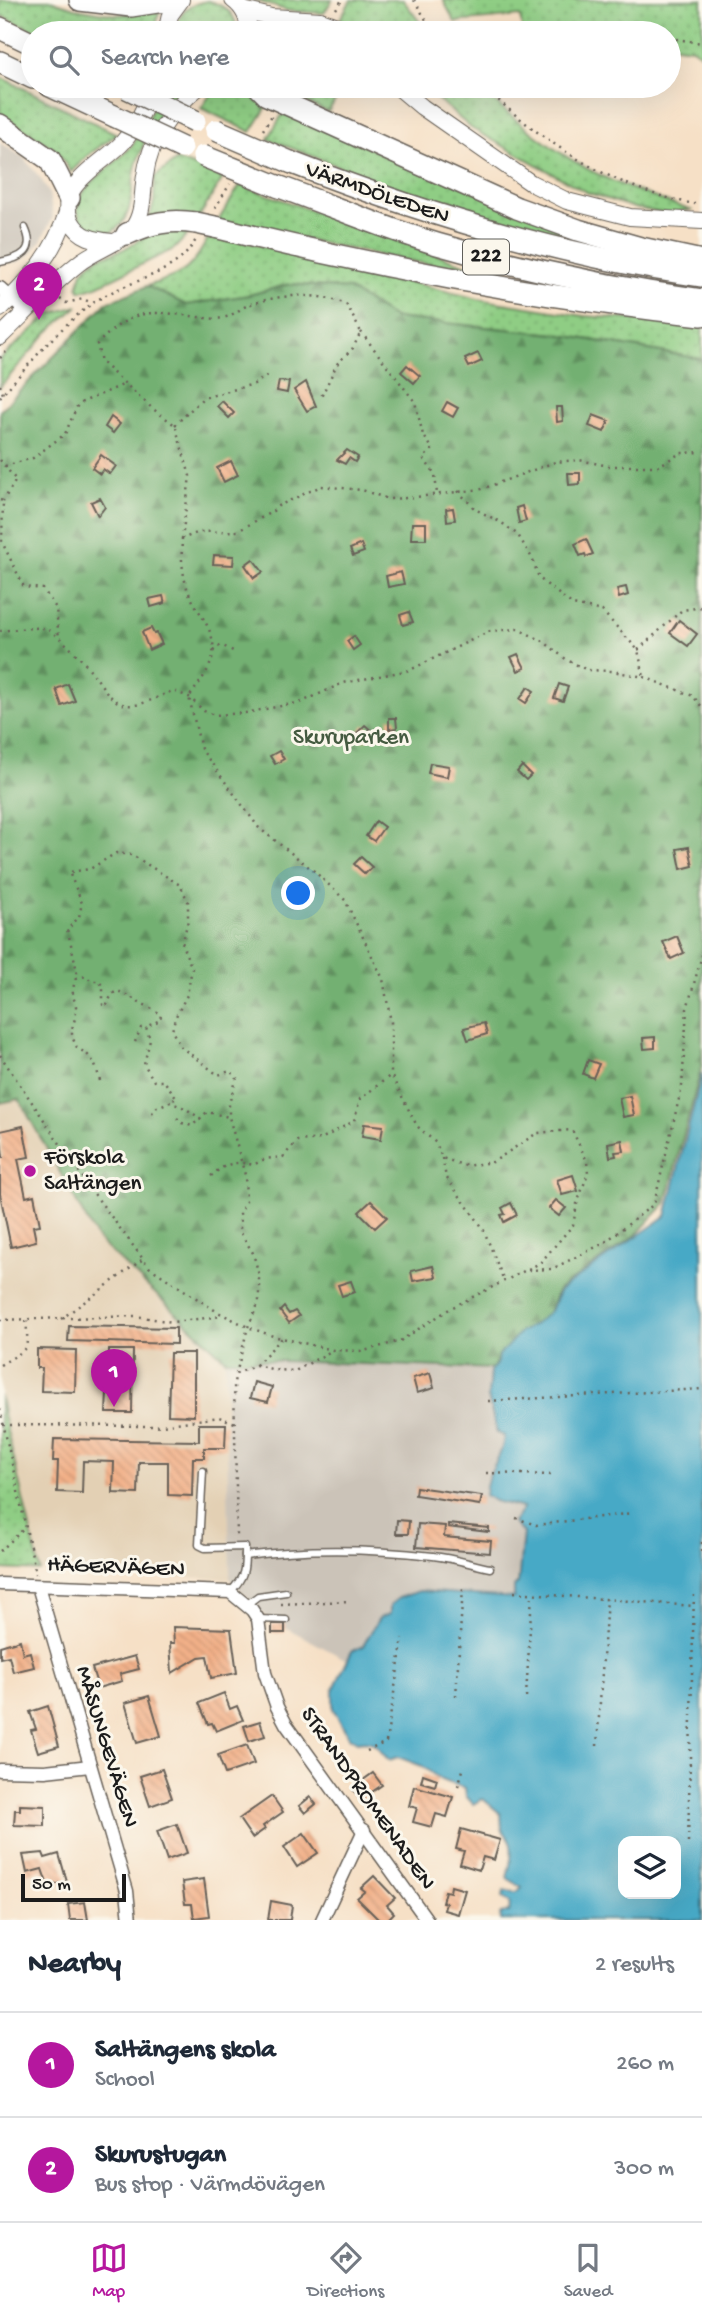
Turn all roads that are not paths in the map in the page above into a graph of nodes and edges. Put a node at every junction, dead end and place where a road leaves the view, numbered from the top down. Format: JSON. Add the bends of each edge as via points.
{"nodes":[{"id":1,"x":80,"y":0,"type":"edge"},
{"id":2,"x":171,"y":0,"type":"edge"},
{"id":3,"x":181,"y":0,"type":"edge"},
{"id":4,"x":238,"y":3,"type":"edge"},
{"id":5,"x":169,"y":21,"type":"edge"},
{"id":6,"x":247,"y":21,"type":"edge"},
{"id":7,"x":297,"y":21,"type":"edge"},
{"id":8,"x":0,"y":28,"type":"edge"},
{"id":9,"x":21,"y":38,"type":"edge"},
{"id":10,"x":0,"y":62,"type":"edge"},
{"id":11,"x":21,"y":72,"type":"edge"},
{"id":12,"x":76,"y":98,"type":"edge"},
{"id":13,"x":147,"y":98,"type":"edge"},
{"id":14,"x":148,"y":98,"type":"edge"},
{"id":15,"x":186,"y":98,"type":"edge"},
{"id":16,"x":274,"y":98,"type":"edge"},
{"id":17,"x":413,"y":98,"type":"edge"},
{"id":18,"x":425,"y":98,"type":"edge"},
{"id":19,"x":0,"y":125,"type":"edge"},
{"id":20,"x":461,"y":134,"type":"junction"},
{"id":21,"x":69,"y":204,"type":"junction"},
{"id":22,"x":702,"y":221,"type":"edge"},
{"id":23,"x":25,"y":228,"type":"dead end"},
{"id":24,"x":120,"y":238,"type":"junction"},
{"id":25,"x":0,"y":261,"type":"edge"},
{"id":26,"x":702,"y":261,"type":"edge"},
{"id":27,"x":702,"y":276,"type":"edge"},
{"id":28,"x":4,"y":298,"type":"edge"},
{"id":29,"x":702,"y":300,"type":"edge"},
{"id":30,"x":26,"y":312,"type":"junction"},
{"id":31,"x":702,"y":315,"type":"edge"},
{"id":32,"x":4,"y":343,"type":"edge"},
{"id":33,"x":203,"y":1471,"type":"dead end"},
{"id":34,"x":245,"y":1556,"type":"junction"},
{"id":35,"x":491,"y":1568,"type":"dead end"},
{"id":36,"x":37,"y":1581,"type":"junction"},
{"id":37,"x":0,"y":1584,"type":"edge"},
{"id":38,"x":230,"y":1592,"type":"junction"},
{"id":39,"x":286,"y":1592,"type":"dead end"},
{"id":40,"x":252,"y":1611,"type":"junction"},
{"id":41,"x":286,"y":1620,"type":"dead end"},
{"id":42,"x":90,"y":1766,"type":"junction"},
{"id":43,"x":0,"y":1770,"type":"edge"},
{"id":44,"x":364,"y":1830,"type":"junction"},
{"id":45,"x":130,"y":1920,"type":"edge"},
{"id":46,"x":322,"y":1920,"type":"edge"},
{"id":47,"x":427,"y":1920,"type":"edge"}],
"edges":[{"from":1,"to":2,"type":"highway","via":[[131,6]]},
{"from":3,"to":5,"type":"main road"},
{"from":4,"to":6,"type":"main road"},
{"from":4,"to":7,"type":"main road","via":[[271,17]]},
{"from":8,"to":9,"type":"highway"},
{"from":10,"to":11,"type":"highway"},
{"from":12,"to":29,"type":"highway","name":"VÄRMDÖLEDEN","number":"222","bridge":true,"via":[[183,148],[434,243],[520,266]]},
{"from":13,"to":21,"type":"main road","via":[[125,139],[79,181]]},
{"from":14,"to":27,"type":"highway","name":"VÄRMDÖLEDEN","number":"222","bridge":true,"via":[[290,162],[452,220],[611,261]]},
{"from":15,"to":24,"type":"main road","via":[[149,152],[140,214]]},
{"from":16,"to":26,"type":"highway","via":[[517,208],[578,230]]},
{"from":17,"to":20,"type":"main road"},
{"from":18,"to":20,"type":"main road"},
{"from":19,"to":21,"type":"highway","via":[[50,160]]},
{"from":20,"to":22,"type":"main road","via":[[531,183],[567,201],[630,217]]},
{"from":21,"to":24,"type":"main road","via":[[73,225],[81,234],[93,240]]},
{"from":21,"to":28,"type":"main road","via":[[53,248],[37,270]]},
{"from":23,"to":25,"type":"lane","via":[[28,249],[16,259]]},
{"from":24,"to":30,"type":"main road","via":[[80,261]]},
{"from":24,"to":31,"type":"highway","via":[[151,223],[206,223],[481,284]]},
{"from":28,"to":30,"type":"street"},
{"from":30,"to":32,"type":"main road"},
{"from":33,"to":34,"type":"lane","via":[[199,1545],[245,1547]]},
{"from":34,"to":35,"type":"lane","via":[[396,1554],[434,1556]]},
{"from":34,"to":38,"type":"lane","via":[[242,1580]]},
{"from":36,"to":37,"type":"street","name":"HÄGERVÄGEN"},
{"from":36,"to":38,"type":"street","name":"HÄGERVÄGEN"},
{"from":36,"to":42,"type":"street","name":"MÅSUNGEVÄGEN"},
{"from":38,"to":40,"type":"street"},
{"from":39,"to":40,"type":"lane","via":[[258,1596]]},
{"from":40,"to":41,"type":"lane"},
{"from":40,"to":44,"type":"street","name":"STRANDPROMENADEN","via":[[276,1707]]},
{"from":42,"to":43,"type":"street"},
{"from":42,"to":45,"type":"street","name":"MÅSUNGEVÄGEN","via":[[127,1891]]},
{"from":44,"to":46,"type":"street"},
{"from":44,"to":47,"type":"street","name":"STRANDPROMENADEN"}]}
